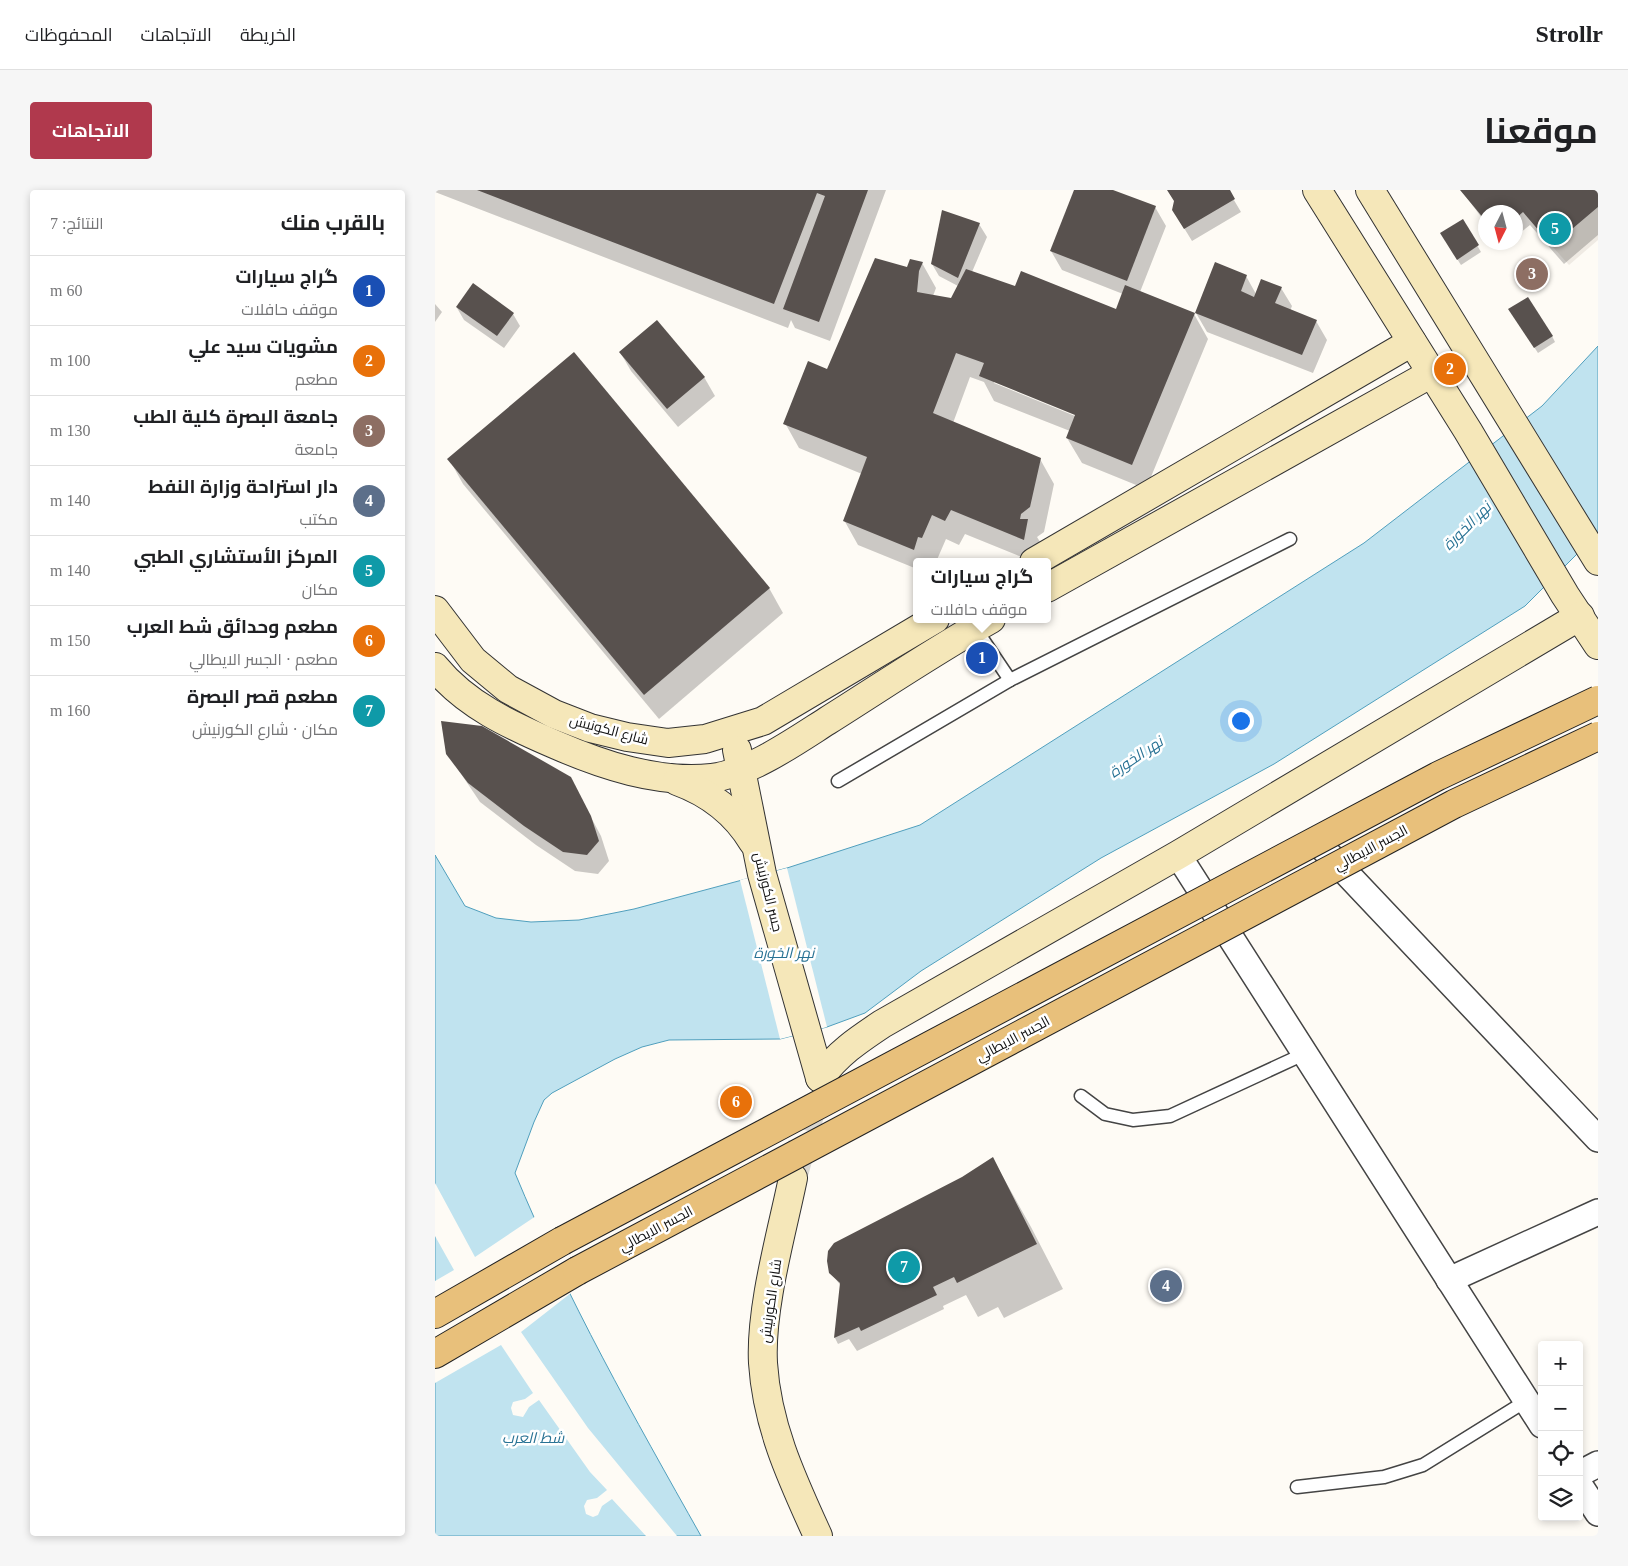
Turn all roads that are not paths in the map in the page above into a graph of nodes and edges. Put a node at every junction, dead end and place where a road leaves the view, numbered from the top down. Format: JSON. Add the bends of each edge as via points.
{"nodes":[{"id":1,"x":1317,"y":190,"type":"edge"},
{"id":2,"x":1370,"y":190,"type":"edge"},
{"id":3,"x":1412,"y":342,"type":"junction"},
{"id":4,"x":1432,"y":373,"type":"junction"},
{"id":5,"x":1290,"y":539,"type":"dead end"},
{"id":6,"x":1041,"y":558,"type":"edge"},
{"id":7,"x":1598,"y":561,"type":"edge"},
{"id":8,"x":1051,"y":586,"type":"edge"},
{"id":9,"x":1572,"y":606,"type":"junction"},
{"id":10,"x":435,"y":610,"type":"edge"},
{"id":11,"x":928,"y":623,"type":"edge"},
{"id":12,"x":983,"y":624,"type":"edge"},
{"id":13,"x":1598,"y":645,"type":"edge"},
{"id":14,"x":435,"y":667,"type":"edge"},
{"id":15,"x":1011,"y":680,"type":"junction"},
{"id":16,"x":1598,"y":700,"type":"edge"},
{"id":17,"x":734,"y":732,"type":"junction"},
{"id":18,"x":1598,"y":736,"type":"edge"},
{"id":19,"x":741,"y":769,"type":"junction"},
{"id":20,"x":669,"y":778,"type":"junction"},
{"id":21,"x":838,"y":781,"type":"dead end"},
{"id":22,"x":1316,"y":841,"type":"junction"},
{"id":23,"x":1178,"y":855,"type":"junction"},
{"id":24,"x":759,"y":862,"type":"junction"},
{"id":25,"x":1304,"y":1054,"type":"junction"},
{"id":26,"x":1081,"y":1096,"type":"dead end"},
{"id":27,"x":1598,"y":1139,"type":"edge"},
{"id":28,"x":793,"y":1178,"type":"tunnel mouth"},
{"id":29,"x":1598,"y":1212,"type":"edge"},
{"id":30,"x":1449,"y":1280,"type":"junction"},
{"id":31,"x":435,"y":1314,"type":"edge"},
{"id":32,"x":435,"y":1354,"type":"edge"},
{"id":33,"x":1526,"y":1401,"type":"junction"},
{"id":34,"x":1538,"y":1419,"type":"edge"},
{"id":35,"x":1598,"y":1464,"type":"edge"},
{"id":36,"x":1583,"y":1472,"type":"edge"},
{"id":37,"x":1297,"y":1487,"type":"dead end"},
{"id":38,"x":1583,"y":1490,"type":"edge"},
{"id":39,"x":1598,"y":1513,"type":"edge"},
{"id":40,"x":818,"y":1536,"type":"edge"}],
"edges":[{"from":1,"to":3,"type":"street"},
{"from":2,"to":7,"type":"street"},
{"from":3,"to":4,"type":"street"},
{"from":3,"to":6,"type":"street"},
{"from":4,"to":8,"type":"street"},
{"from":4,"to":9,"type":"street"},
{"from":5,"to":15,"type":"lane"},
{"from":9,"to":13,"type":"street"},
{"from":9,"to":23,"type":"street"},
{"from":10,"to":17,"type":"street","name":"شارع الكونيش","via":[[473,660],[508,689],[554,714],[618,735],[668,744]]},
{"from":11,"to":17,"type":"street","name":"شارع الكونيش","via":[[763,721]]},
{"from":12,"to":15,"type":"lane"},
{"from":12,"to":19,"type":"street","via":[[779,751]]},
{"from":14,"to":20,"type":"street","via":[[451,686],[504,722],[611,766]]},
{"from":15,"to":21,"type":"lane"},
{"from":16,"to":22,"type":"main road","bridge":true,"via":[[1439,776]]},
{"from":17,"to":19,"type":"street","name":"جسر الكورنيش"},
{"from":18,"to":32,"type":"main road","name":"الجسر الايطالي","bridge":true,"via":[[1445,809],[577,1271]]},
{"from":19,"to":20,"type":"street","via":[[713,778]]},
{"from":19,"to":24,"type":"street","name":"جسر الكورنيش"},
{"from":20,"to":24,"type":"street","via":[[696,788],[720,803],[743,826]]},
{"from":22,"to":27,"type":"street"},
{"from":22,"to":31,"type":"main road","bridge":true,"via":[[562,1241]]},
{"from":23,"to":24,"type":"street","name":"جسر الكورنيش","via":[[882,1024],[851,1044],[820,1078]]},
{"from":23,"to":25,"type":"street"},
{"from":25,"to":26,"type":"lane","via":[[1171,1116],[1133,1120],[1105,1114]]},
{"from":25,"to":30,"type":"street"},
{"from":28,"to":40,"type":"street","name":"شارع الكورنيش","via":[[766,1315],[763,1362],[770,1413],[786,1468]]},
{"from":29,"to":30,"type":"street"},
{"from":30,"to":33,"type":"street"},
{"from":33,"to":34,"type":"street"},
{"from":33,"to":37,"type":"lane","via":[[1423,1465],[1384,1477]]},
{"from":35,"to":36,"type":"street"},
{"from":38,"to":39,"type":"street"}]}
